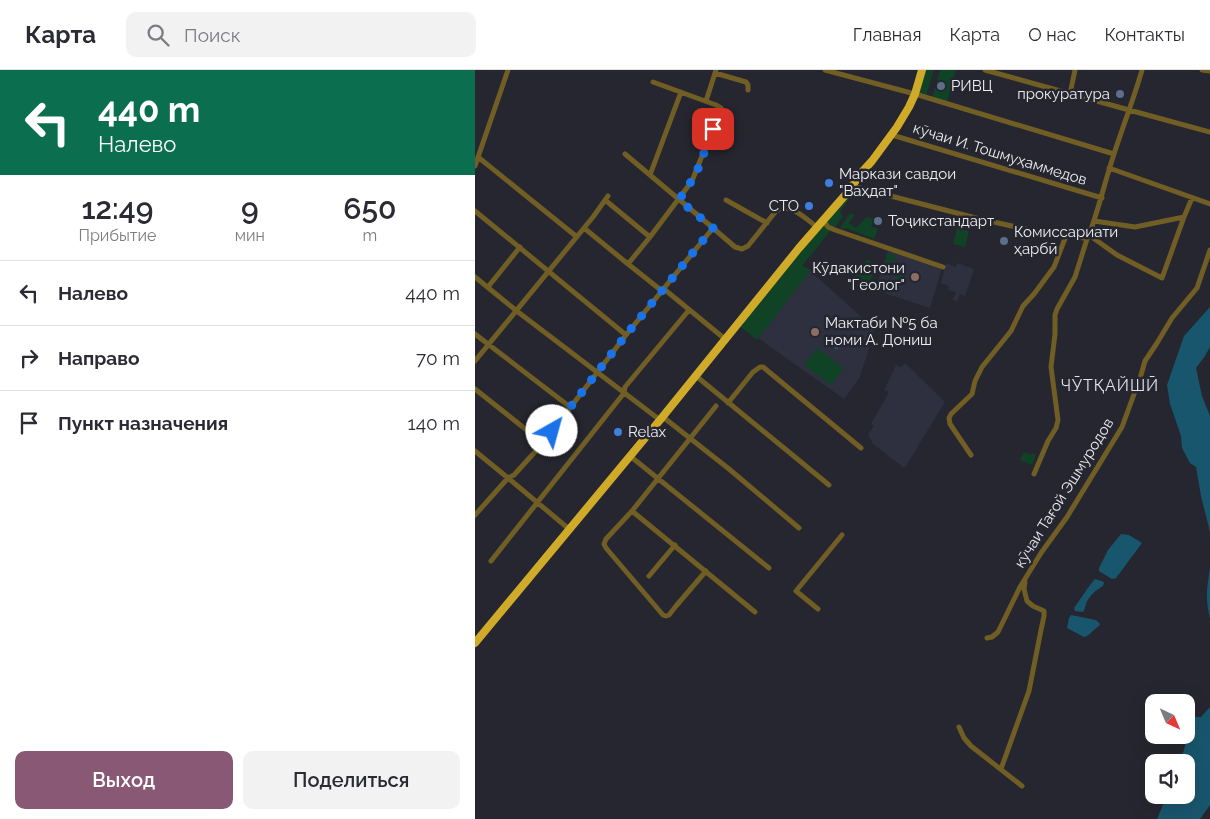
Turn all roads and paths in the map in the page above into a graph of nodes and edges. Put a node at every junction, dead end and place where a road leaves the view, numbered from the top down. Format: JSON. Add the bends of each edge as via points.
{"nodes":[{"id":1,"x":508,"y":70,"type":"edge"},
{"id":2,"x":825,"y":70,"type":"edge"},
{"id":3,"x":923,"y":70,"type":"edge"},
{"id":4,"x":985,"y":70,"type":"edge"},
{"id":5,"x":1075,"y":70,"type":"edge"},
{"id":6,"x":1142,"y":70,"type":"edge"},
{"id":7,"x":1202,"y":70,"type":"edge"},
{"id":8,"x":715,"y":71,"type":"edge"},
{"id":9,"x":1210,"y":71,"type":"edge"},
{"id":10,"x":653,"y":82,"type":"dead end"},
{"id":11,"x":748,"y":90,"type":"dead end"},
{"id":12,"x":681,"y":92,"type":"junction"},
{"id":13,"x":916,"y":94,"type":"junction"},
{"id":14,"x":1070,"y":94,"type":"junction"},
{"id":15,"x":706,"y":101,"type":"junction"},
{"id":16,"x":1129,"y":110,"type":"junction"},
{"id":17,"x":1210,"y":132,"type":"edge"},
{"id":18,"x":893,"y":135,"type":"junction"},
{"id":19,"x":625,"y":154,"type":"dead end"},
{"id":20,"x":1114,"y":154,"type":"junction"},
{"id":21,"x":478,"y":157,"type":"junction"},
{"id":22,"x":475,"y":166,"type":"edge"},
{"id":23,"x":1109,"y":168,"type":"junction"},
{"id":24,"x":650,"y":175,"type":"junction"},
{"id":25,"x":852,"y":186,"type":"junction"},
{"id":26,"x":1101,"y":198,"type":"junction"},
{"id":27,"x":1192,"y":198,"type":"junction"},
{"id":28,"x":679,"y":200,"type":"junction"},
{"id":29,"x":726,"y":200,"type":"dead end"},
{"id":30,"x":1210,"y":204,"type":"edge"},
{"id":31,"x":475,"y":211,"type":"edge"},
{"id":32,"x":1184,"y":218,"type":"junction"},
{"id":33,"x":1094,"y":221,"type":"junction"},
{"id":34,"x":767,"y":223,"type":"junction"},
{"id":35,"x":820,"y":224,"type":"junction"},
{"id":36,"x":584,"y":228,"type":"junction"},
{"id":37,"x":713,"y":228,"type":"junction"},
{"id":38,"x":1066,"y":236,"type":"junction"},
{"id":39,"x":1087,"y":236,"type":"junction"},
{"id":40,"x":577,"y":237,"type":"junction"},
{"id":41,"x":650,"y":237,"type":"junction"},
{"id":42,"x":520,"y":247,"type":"junction"},
{"id":43,"x":1210,"y":250,"type":"edge"},
{"id":44,"x":628,"y":264,"type":"junction"},
{"id":45,"x":943,"y":267,"type":"dead end"},
{"id":46,"x":549,"y":271,"type":"junction"},
{"id":47,"x":475,"y":277,"type":"edge"},
{"id":48,"x":488,"y":287,"type":"junction"},
{"id":49,"x":663,"y":290,"type":"junction"},
{"id":50,"x":689,"y":310,"type":"junction"},
{"id":51,"x":517,"y":311,"type":"junction"},
{"id":52,"x":475,"y":334,"type":"edge"},
{"id":53,"x":626,"y":335,"type":"junction"},
{"id":54,"x":725,"y":339,"type":"junction"},
{"id":55,"x":489,"y":344,"type":"junction"},
{"id":56,"x":475,"y":361,"type":"edge"},
{"id":57,"x":597,"y":372,"type":"junction"},
{"id":58,"x":695,"y":376,"type":"junction"},
{"id":59,"x":475,"y":390,"type":"edge"},
{"id":60,"x":624,"y":393,"type":"junction"},
{"id":61,"x":728,"y":403,"type":"junction"},
{"id":62,"x":716,"y":406,"type":"dead end"},
{"id":63,"x":570,"y":407,"type":"junction"},
{"id":64,"x":661,"y":418,"type":"junction"},
{"id":65,"x":690,"y":438,"type":"junction"},
{"id":66,"x":543,"y":442,"type":"junction"},
{"id":67,"x":861,"y":448,"type":"dead end"},
{"id":68,"x":475,"y":451,"type":"edge"},
{"id":69,"x":971,"y":455,"type":"dead end"},
{"id":70,"x":630,"y":456,"type":"junction"},
{"id":71,"x":1034,"y":474,"type":"dead end"},
{"id":72,"x":508,"y":478,"type":"junction"},
{"id":73,"x":657,"y":478,"type":"junction"},
{"id":74,"x":829,"y":485,"type":"dead end"},
{"id":75,"x":537,"y":502,"type":"junction"},
{"id":76,"x":477,"y":508,"type":"edge"},
{"id":77,"x":632,"y":511,"type":"junction"},
{"id":78,"x":475,"y":515,"type":"edge"},
{"id":79,"x":569,"y":528,"type":"junction"},
{"id":80,"x":799,"y":528,"type":"dead end"},
{"id":81,"x":842,"y":535,"type":"dead end"},
{"id":82,"x":675,"y":545,"type":"junction"},
{"id":83,"x":491,"y":560,"type":"dead end"},
{"id":84,"x":769,"y":568,"type":"dead end"},
{"id":85,"x":706,"y":571,"type":"junction"},
{"id":86,"x":649,"y":576,"type":"dead end"},
{"id":87,"x":1025,"y":580,"type":"junction"},
{"id":88,"x":818,"y":608,"type":"dead end"},
{"id":89,"x":755,"y":612,"type":"dead end"},
{"id":90,"x":987,"y":638,"type":"dead end"},
{"id":91,"x":475,"y":643,"type":"edge"},
{"id":92,"x":959,"y":727,"type":"dead end"},
{"id":93,"x":1001,"y":769,"type":"junction"},
{"id":94,"x":1022,"y":786,"type":"dead end"}],
"edges":[{"from":1,"to":21,"type":"street"},
{"from":2,"to":13,"type":"street"},
{"from":3,"to":13,"type":"highway"},
{"from":4,"to":14,"type":"street"},
{"from":5,"to":14,"type":"street"},
{"from":6,"to":16,"type":"street"},
{"from":7,"to":9,"type":"street"},
{"from":8,"to":11,"type":"street","via":[[745,82]]},
{"from":8,"to":15,"type":"street"},
{"from":10,"to":12,"type":"street"},
{"from":12,"to":15,"type":"street"},
{"from":12,"to":24,"type":"street"},
{"from":13,"to":18,"type":"highway"},
{"from":13,"to":20,"type":"street"},
{"from":14,"to":16,"type":"street"},
{"from":15,"to":28,"type":"street","via":[[719,106],[721,111],[696,174]]},
{"from":16,"to":17,"type":"street"},
{"from":16,"to":20,"type":"street"},
{"from":18,"to":25,"type":"highway"},
{"from":18,"to":26,"type":"street","name":"кӯчаи И. Тошмуҳаммедов"},
{"from":19,"to":24,"type":"street"},
{"from":20,"to":23,"type":"street"},
{"from":21,"to":22,"type":"street"},
{"from":21,"to":40,"type":"street"},
{"from":23,"to":26,"type":"street"},
{"from":23,"to":27,"type":"street"},
{"from":24,"to":28,"type":"street"},
{"from":25,"to":35,"type":"highway"},
{"from":25,"to":38,"type":"street","via":[[976,218]]},
{"from":26,"to":33,"type":"street"},
{"from":27,"to":30,"type":"street"},
{"from":27,"to":32,"type":"street"},
{"from":28,"to":37,"type":"street"},
{"from":28,"to":41,"type":"street"},
{"from":29,"to":34,"type":"street"},
{"from":31,"to":42,"type":"street"},
{"from":32,"to":33,"type":"street","via":[[1135,227]]},
{"from":32,"to":39,"type":"street","via":[[1162,278]]},
{"from":33,"to":39,"type":"street"},
{"from":34,"to":35,"type":"street","via":[[776,211],[786,207]]},
{"from":34,"to":37,"type":"street","via":[[743,249],[735,247]]},
{"from":35,"to":45,"type":"street"},
{"from":35,"to":54,"type":"highway"},
{"from":36,"to":40,"type":"street"},
{"from":36,"to":41,"type":"street","via":[[607,198]]},
{"from":36,"to":44,"type":"street"},
{"from":37,"to":49,"type":"street"},
{"from":38,"to":39,"type":"street"},
{"from":38,"to":69,"type":"street","via":[[1054,267],[1023,306],[1011,332],[982,367],[972,394],[949,418]]},
{"from":39,"to":71,"type":"street","via":[[1077,272],[1055,315],[1051,367],[1058,420]]},
{"from":40,"to":46,"type":"street"},
{"from":41,"to":44,"type":"street"},
{"from":42,"to":46,"type":"street"},
{"from":42,"to":48,"type":"street"},
{"from":43,"to":87,"type":"street","name":"кӯчаи Тағой Эшмуродов","via":[[1197,288],[1172,318],[1145,361],[1121,427]]},
{"from":44,"to":49,"type":"street"},
{"from":46,"to":51,"type":"street"},
{"from":46,"to":53,"type":"street"},
{"from":47,"to":48,"type":"street"},
{"from":48,"to":51,"type":"street"},
{"from":49,"to":50,"type":"street"},
{"from":49,"to":53,"type":"street"},
{"from":50,"to":54,"type":"street"},
{"from":50,"to":60,"type":"street","via":[[625,387]]},
{"from":51,"to":55,"type":"street"},
{"from":51,"to":57,"type":"street"},
{"from":52,"to":55,"type":"street"},
{"from":53,"to":57,"type":"street"},
{"from":54,"to":58,"type":"highway"},
{"from":55,"to":56,"type":"street"},
{"from":55,"to":63,"type":"street"},
{"from":57,"to":60,"type":"street"},
{"from":57,"to":63,"type":"street"},
{"from":58,"to":61,"type":"street"},
{"from":58,"to":64,"type":"highway"},
{"from":59,"to":66,"type":"street"},
{"from":60,"to":64,"type":"street"},
{"from":60,"to":75,"type":"street"},
{"from":61,"to":67,"type":"street","via":[[753,372],[763,367]]},
{"from":61,"to":74,"type":"street"},
{"from":62,"to":65,"type":"street"},
{"from":63,"to":66,"type":"street"},
{"from":64,"to":65,"type":"street"},
{"from":64,"to":70,"type":"highway"},
{"from":65,"to":73,"type":"street"},
{"from":65,"to":80,"type":"street"},
{"from":66,"to":72,"type":"street"},
{"from":68,"to":72,"type":"street"},
{"from":70,"to":73,"type":"street"},
{"from":70,"to":79,"type":"highway"},
{"from":72,"to":75,"type":"street"},
{"from":72,"to":76,"type":"street"},
{"from":73,"to":77,"type":"street"},
{"from":73,"to":84,"type":"street"},
{"from":75,"to":79,"type":"street"},
{"from":75,"to":83,"type":"street"},
{"from":76,"to":78,"type":"street"},
{"from":77,"to":82,"type":"street"},
{"from":77,"to":85,"type":"street","via":[[604,544],[663,615],[669,615]]},
{"from":79,"to":91,"type":"highway"},
{"from":81,"to":88,"type":"street","via":[[796,591]]},
{"from":82,"to":85,"type":"street"},
{"from":82,"to":86,"type":"street"},
{"from":85,"to":89,"type":"street"},
{"from":87,"to":90,"type":"street","name":"кӯчаи Тағой Эшмуродов","via":[[998,632]]},
{"from":87,"to":93,"type":"street","via":[[1027,601],[1044,611],[1044,616],[1029,691]]},
{"from":92,"to":93,"type":"street","via":[[971,746]]},
{"from":93,"to":94,"type":"street"}]}
